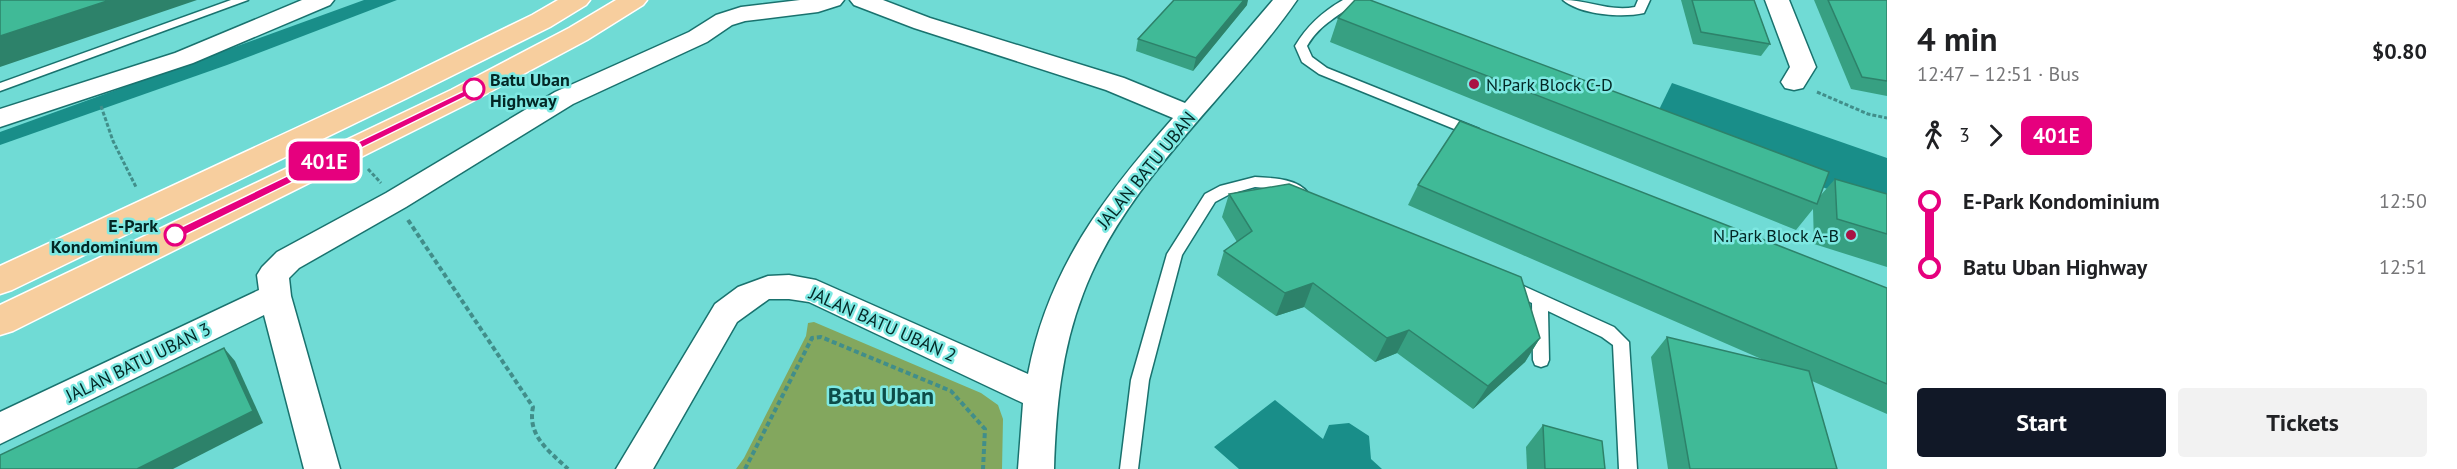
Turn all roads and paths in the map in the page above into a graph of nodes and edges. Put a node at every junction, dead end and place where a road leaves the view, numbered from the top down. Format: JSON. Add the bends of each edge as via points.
{"nodes":[{"id":1,"x":242,"y":0,"type":"edge"},
{"id":2,"x":322,"y":0,"type":"edge"},
{"id":3,"x":577,"y":0,"type":"edge"},
{"id":4,"x":634,"y":0,"type":"edge"},
{"id":5,"x":832,"y":0,"type":"edge"},
{"id":6,"x":862,"y":0,"type":"edge"},
{"id":7,"x":1285,"y":0,"type":"edge"},
{"id":8,"x":1352,"y":0,"type":"edge"},
{"id":9,"x":1569,"y":0,"type":"edge"},
{"id":10,"x":1644,"y":0,"type":"edge"},
{"id":11,"x":1777,"y":0,"type":"edge"},
{"id":12,"x":1794,"y":82,"type":"joint"},
{"id":13,"x":0,"y":87,"type":"edge"},
{"id":14,"x":104,"y":114,"type":"dead end"},
{"id":15,"x":1190,"y":115,"type":"junction"},
{"id":16,"x":0,"y":118,"type":"edge"},
{"id":17,"x":1887,"y":118,"type":"edge"},
{"id":18,"x":1485,"y":136,"type":"edge"},
{"id":19,"x":372,"y":172,"type":"dead end"},
{"id":20,"x":388,"y":191,"type":"junction"},
{"id":21,"x":140,"y":196,"type":"dead end"},
{"id":22,"x":1317,"y":201,"type":"edge"},
{"id":23,"x":1497,"y":280,"type":"edge"},
{"id":24,"x":0,"y":281,"type":"edge"},
{"id":25,"x":275,"y":296,"type":"junction"},
{"id":26,"x":1540,"y":299,"type":"junction"},
{"id":27,"x":0,"y":321,"type":"edge"},
{"id":28,"x":1541,"y":360,"type":"edge"},
{"id":29,"x":1042,"y":396,"type":"junction"},
{"id":30,"x":0,"y":429,"type":"edge"},
{"id":31,"x":322,"y":469,"type":"edge"},
{"id":32,"x":568,"y":469,"type":"edge"},
{"id":33,"x":634,"y":469,"type":"edge"},
{"id":34,"x":745,"y":469,"type":"edge"},
{"id":35,"x":983,"y":469,"type":"edge"},
{"id":36,"x":1036,"y":469,"type":"edge"},
{"id":37,"x":1129,"y":469,"type":"edge"},
{"id":38,"x":1628,"y":469,"type":"edge"}],
"edges":[{"from":1,"to":13,"type":"lane"},
{"from":2,"to":16,"type":"street","via":[[184,58]]},
{"from":3,"to":24,"type":"highway","via":[[408,87]]},
{"from":4,"to":27,"type":"highway","via":[[461,96]]},
{"from":5,"to":20,"type":"street","via":[[724,20],[698,37],[564,98]]},
{"from":6,"to":15,"type":"street","via":[[1115,84]]},
{"from":7,"to":15,"type":"street","name":"JALAN BATU UBAN"},
{"from":8,"to":18,"type":"lane","via":[[1309,31],[1301,46],[1306,59],[1323,71]]},
{"from":9,"to":10,"type":"lane","via":[[1609,13],[1629,13],[1640,10]]},
{"from":11,"to":12,"type":"street","via":[[1803,68]]},
{"from":12,"to":17,"type":"path","via":[[1868,114]]},
{"from":14,"to":21,"type":"path"},
{"from":15,"to":29,"type":"street","name":"JALAN BATU UBAN","via":[[1119,200],[1082,260],[1056,325]]},
{"from":19,"to":20,"type":"path"},
{"from":20,"to":25,"type":"street","via":[[288,260],[273,275]]},
{"from":20,"to":32,"type":"path","via":[[533,407],[529,418],[533,432]]},
{"from":22,"to":37,"type":"lane","via":[[1281,184],[1255,182],[1210,198],[1175,254],[1140,380]]},
{"from":23,"to":26,"type":"lane"},
{"from":25,"to":30,"type":"street","name":"JALAN BATU UBAN 3"},
{"from":25,"to":31,"type":"street"},
{"from":26,"to":28,"type":"lane"},
{"from":26,"to":38,"type":"lane","via":[[1621,342]]},
{"from":29,"to":33,"type":"street","name":"JALAN BATU UBAN 2","via":[[816,292],[790,286],[764,287],[726,313]]},
{"from":29,"to":36,"type":"street","name":"JALAN BATU UBAN"},
{"from":34,"to":35,"type":"path","via":[[812,338],[821,337],[951,391],[985,429]]}]}
